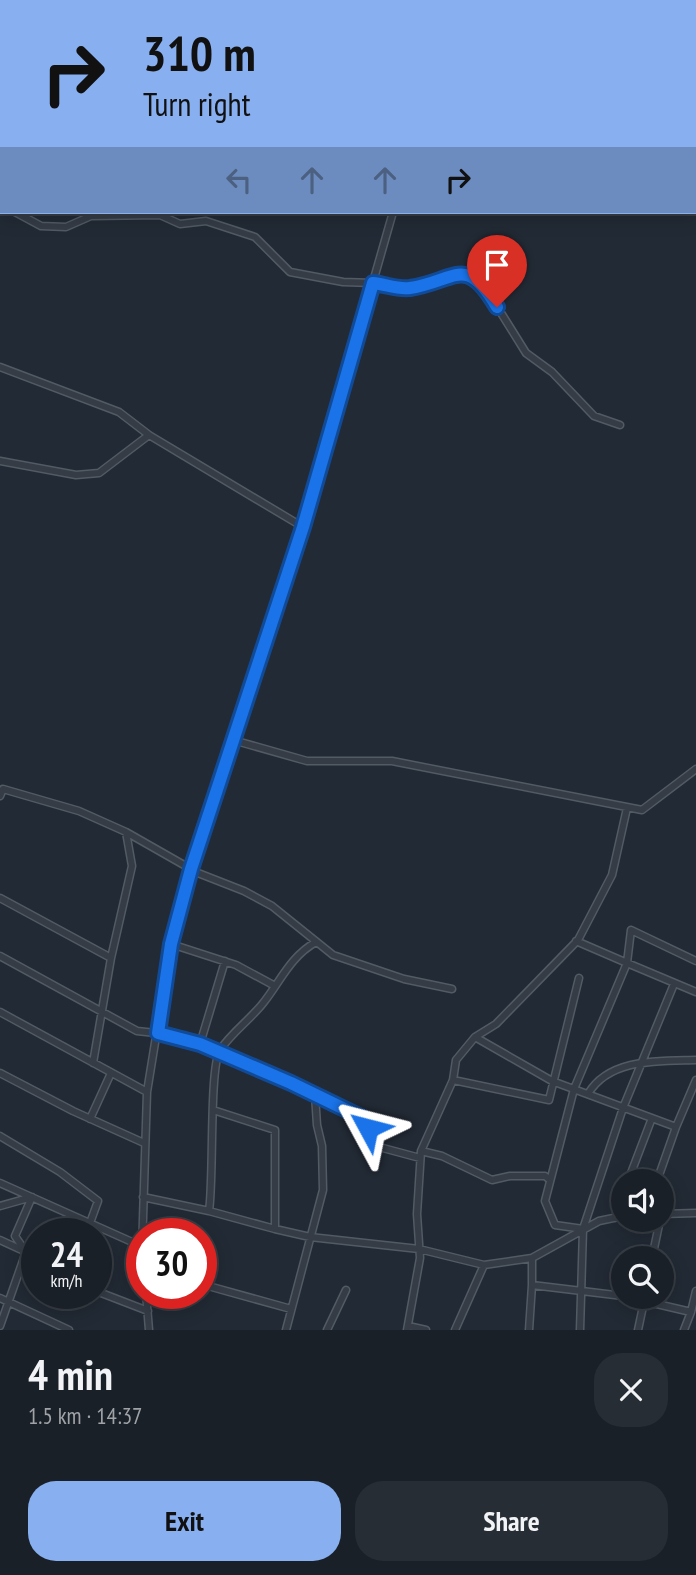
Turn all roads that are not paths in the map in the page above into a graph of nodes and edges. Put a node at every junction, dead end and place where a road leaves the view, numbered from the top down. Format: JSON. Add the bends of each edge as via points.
{"nodes":[{"id":1,"x":19,"y":214,"type":"edge"},
{"id":2,"x":392,"y":214,"type":"edge"},
{"id":3,"x":373,"y":283,"type":"junction"},
{"id":4,"x":0,"y":367,"type":"edge"},
{"id":5,"x":620,"y":425,"type":"dead end"},
{"id":6,"x":149,"y":435,"type":"junction"},
{"id":7,"x":0,"y":461,"type":"edge"},
{"id":8,"x":303,"y":527,"type":"junction"},
{"id":9,"x":233,"y":740,"type":"junction"},
{"id":10,"x":696,"y":769,"type":"edge"},
{"id":11,"x":0,"y":796,"type":"edge"},
{"id":12,"x":627,"y":808,"type":"junction"},
{"id":13,"x":126,"y":832,"type":"junction"},
{"id":14,"x":191,"y":869,"type":"junction"},
{"id":15,"x":0,"y":898,"type":"edge"},
{"id":16,"x":316,"y":942,"type":"junction"},
{"id":17,"x":576,"y":942,"type":"junction"},
{"id":18,"x":171,"y":944,"type":"junction"},
{"id":19,"x":0,"y":956,"type":"edge"},
{"id":20,"x":111,"y":957,"type":"junction"},
{"id":21,"x":225,"y":961,"type":"junction"},
{"id":22,"x":696,"y":961,"type":"edge"},
{"id":23,"x":627,"y":963,"type":"junction"},
{"id":24,"x":579,"y":978,"type":"dead end"},
{"id":25,"x":674,"y":984,"type":"junction"},
{"id":26,"x":275,"y":986,"type":"junction"},
{"id":27,"x":452,"y":989,"type":"dead end"},
{"id":28,"x":696,"y":992,"type":"edge"},
{"id":29,"x":100,"y":1011,"type":"junction"},
{"id":30,"x":0,"y":1012,"type":"edge"},
{"id":31,"x":158,"y":1033,"type":"junction"},
{"id":32,"x":475,"y":1037,"type":"junction"},
{"id":33,"x":200,"y":1044,"type":"junction"},
{"id":34,"x":219,"y":1052,"type":"junction"},
{"id":35,"x":696,"y":1060,"type":"edge"},
{"id":36,"x":93,"y":1063,"type":"junction"},
{"id":37,"x":641,"y":1064,"type":"junction"},
{"id":38,"x":0,"y":1073,"type":"edge"},
{"id":39,"x":111,"y":1073,"type":"junction"},
{"id":40,"x":453,"y":1080,"type":"junction"},
{"id":41,"x":696,"y":1080,"type":"edge"},
{"id":42,"x":552,"y":1081,"type":"junction"},
{"id":43,"x":574,"y":1089,"type":"junction"},
{"id":44,"x":147,"y":1092,"type":"junction"},
{"id":45,"x":588,"y":1094,"type":"junction"},
{"id":46,"x":316,"y":1095,"type":"junction"},
{"id":47,"x":623,"y":1108,"type":"junction"},
{"id":48,"x":213,"y":1110,"type":"junction"},
{"id":49,"x":652,"y":1118,"type":"junction"},
{"id":50,"x":90,"y":1119,"type":"junction"},
{"id":51,"x":676,"y":1128,"type":"junction"},
{"id":52,"x":0,"y":1136,"type":"edge"},
{"id":53,"x":144,"y":1143,"type":"junction"},
{"id":54,"x":421,"y":1155,"type":"junction"},
{"id":55,"x":633,"y":1169,"type":"edge"},
{"id":56,"x":661,"y":1169,"type":"edge"},
{"id":57,"x":550,"y":1180,"type":"junction"},
{"id":58,"x":0,"y":1183,"type":"edge"},
{"id":59,"x":32,"y":1197,"type":"junction"},
{"id":60,"x":143,"y":1197,"type":"junction"},
{"id":61,"x":0,"y":1206,"type":"edge"},
{"id":62,"x":209,"y":1211,"type":"junction"},
{"id":63,"x":696,"y":1213,"type":"edge"},
{"id":64,"x":674,"y":1214,"type":"edge"},
{"id":65,"x":23,"y":1218,"type":"edge"},
{"id":66,"x":78,"y":1218,"type":"edge"},
{"id":67,"x":91,"y":1218,"type":"edge"},
{"id":68,"x":143,"y":1218,"type":"edge"},
{"id":69,"x":611,"y":1218,"type":"edge"},
{"id":70,"x":21,"y":1222,"type":"edge"},
{"id":71,"x":275,"y":1229,"type":"junction"},
{"id":72,"x":583,"y":1229,"type":"junction"},
{"id":73,"x":310,"y":1237,"type":"junction"},
{"id":74,"x":0,"y":1240,"type":"edge"},
{"id":75,"x":21,"y":1245,"type":"edge"},
{"id":76,"x":419,"y":1249,"type":"junction"},
{"id":77,"x":21,"y":1250,"type":"edge"},
{"id":78,"x":532,"y":1258,"type":"junction"},
{"id":79,"x":484,"y":1265,"type":"junction"},
{"id":80,"x":21,"y":1267,"type":"edge"},
{"id":81,"x":532,"y":1285,"type":"junction"},
{"id":82,"x":217,"y":1288,"type":"edge"},
{"id":83,"x":346,"y":1290,"type":"dead end"},
{"id":84,"x":581,"y":1291,"type":"junction"},
{"id":85,"x":696,"y":1291,"type":"edge"},
{"id":86,"x":611,"y":1292,"type":"edge"},
{"id":87,"x":112,"y":1297,"type":"edge"},
{"id":88,"x":0,"y":1298,"type":"edge"},
{"id":89,"x":9,"y":1302,"type":"junction"},
{"id":90,"x":674,"y":1307,"type":"edge"},
{"id":91,"x":291,"y":1309,"type":"junction"},
{"id":92,"x":642,"y":1309,"type":"edge"},
{"id":93,"x":148,"y":1311,"type":"joint"},
{"id":94,"x":691,"y":1312,"type":"junction"},
{"id":95,"x":0,"y":1326,"type":"edge"},
{"id":96,"x":408,"y":1328,"type":"edge"},
{"id":97,"x":69,"y":1330,"type":"edge"},
{"id":98,"x":149,"y":1330,"type":"edge"},
{"id":99,"x":286,"y":1330,"type":"edge"},
{"id":100,"x":327,"y":1330,"type":"edge"},
{"id":101,"x":426,"y":1330,"type":"edge"},
{"id":102,"x":455,"y":1330,"type":"edge"},
{"id":103,"x":529,"y":1330,"type":"edge"},
{"id":104,"x":580,"y":1330,"type":"edge"},
{"id":105,"x":638,"y":1330,"type":"edge"},
{"id":106,"x":684,"y":1330,"type":"edge"}],
"edges":[{"from":1,"to":3,"type":"street","via":[[41,226],[66,227],[91,216],[160,215],[180,224],[206,221],[255,237],[290,272]]},
{"from":2,"to":3,"type":"street"},
{"from":3,"to":5,"type":"street","via":[[407,289],[457,273],[469,275],[488,292],[526,353],[552,372],[594,416]]},
{"from":3,"to":8,"type":"street"},
{"from":4,"to":6,"type":"street","via":[[119,412]]},
{"from":6,"to":7,"type":"street","via":[[99,473],[76,475]]},
{"from":6,"to":8,"type":"street"},
{"from":8,"to":9,"type":"street"},
{"from":9,"to":12,"type":"street","via":[[307,761],[392,761]]},
{"from":9,"to":14,"type":"street"},
{"from":10,"to":12,"type":"street","via":[[642,810]]},
{"from":11,"to":13,"type":"street","via":[[3,789],[79,811]]},
{"from":12,"to":17,"type":"street","via":[[612,875]]},
{"from":13,"to":14,"type":"street"},
{"from":13,"to":20,"type":"street","via":[[132,866]]},
{"from":14,"to":16,"type":"street","via":[[272,906]]},
{"from":14,"to":18,"type":"street"},
{"from":15,"to":20,"type":"street"},
{"from":16,"to":26,"type":"street","via":[[304,949]]},
{"from":16,"to":27,"type":"street","via":[[340,958]]},
{"from":17,"to":23,"type":"street"},
{"from":17,"to":32,"type":"street","via":[[496,1024]]},
{"from":18,"to":21,"type":"street"},
{"from":18,"to":31,"type":"street"},
{"from":19,"to":29,"type":"street"},
{"from":20,"to":29,"type":"street"},
{"from":21,"to":26,"type":"street"},
{"from":21,"to":33,"type":"street"},
{"from":22,"to":23,"type":"street","via":[[631,930]]},
{"from":23,"to":25,"type":"street"},
{"from":23,"to":43,"type":"street"},
{"from":24,"to":42,"type":"street"},
{"from":25,"to":28,"type":"street"},
{"from":25,"to":37,"type":"street"},
{"from":26,"to":34,"type":"street"},
{"from":29,"to":31,"type":"street","via":[[136,1031]]},
{"from":29,"to":36,"type":"street"},
{"from":30,"to":36,"type":"street"},
{"from":31,"to":33,"type":"street"},
{"from":31,"to":44,"type":"street"},
{"from":32,"to":40,"type":"street","via":[[456,1060]]},
{"from":32,"to":42,"type":"street"},
{"from":33,"to":34,"type":"street"},
{"from":34,"to":46,"type":"street"},
{"from":34,"to":48,"type":"street"},
{"from":35,"to":37,"type":"street","via":[[653,1059]]},
{"from":36,"to":39,"type":"street"},
{"from":37,"to":45,"type":"street","via":[[597,1080]]},
{"from":37,"to":47,"type":"street"},
{"from":38,"to":50,"type":"street"},
{"from":39,"to":44,"type":"street"},
{"from":39,"to":50,"type":"street"},
{"from":40,"to":42,"type":"street","via":[[549,1100]]},
{"from":40,"to":54,"type":"street"},
{"from":41,"to":51,"type":"street"},
{"from":42,"to":43,"type":"street"},
{"from":43,"to":45,"type":"street"},
{"from":43,"to":57,"type":"street"},
{"from":44,"to":53,"type":"street"},
{"from":45,"to":47,"type":"street"},
{"from":46,"to":54,"type":"street","via":[[368,1122],[368,1144]]},
{"from":46,"to":73,"type":"street","via":[[323,1190]]},
{"from":47,"to":49,"type":"street"},
{"from":47,"to":72,"type":"street"},
{"from":48,"to":62,"type":"street"},
{"from":48,"to":71,"type":"street","via":[[275,1130]]},
{"from":49,"to":51,"type":"street"},
{"from":49,"to":55,"type":"street"},
{"from":50,"to":53,"type":"street"},
{"from":51,"to":56,"type":"street"},
{"from":52,"to":67,"type":"street","via":[[98,1201]]},
{"from":53,"to":60,"type":"street"},
{"from":54,"to":57,"type":"street","via":[[442,1156],[492,1180],[510,1176]]},
{"from":54,"to":76,"type":"street"},
{"from":57,"to":72,"type":"street","via":[[545,1201],[555,1226]]},
{"from":58,"to":59,"type":"street"},
{"from":59,"to":61,"type":"street"},
{"from":59,"to":65,"type":"street"},
{"from":59,"to":66,"type":"street"},
{"from":60,"to":62,"type":"street"},
{"from":60,"to":68,"type":"street"},
{"from":62,"to":71,"type":"street"},
{"from":63,"to":64,"type":"street"},
{"from":69,"to":72,"type":"street"},
{"from":70,"to":75,"type":"street","via":[[15,1236]]},
{"from":71,"to":73,"type":"street"},
{"from":72,"to":78,"type":"street"},
{"from":72,"to":84,"type":"street"},
{"from":73,"to":76,"type":"street"},
{"from":73,"to":91,"type":"street"},
{"from":74,"to":77,"type":"street"},
{"from":76,"to":79,"type":"street"},
{"from":76,"to":96,"type":"street"},
{"from":78,"to":79,"type":"street"},
{"from":78,"to":81,"type":"street"},
{"from":79,"to":102,"type":"street"},
{"from":80,"to":89,"type":"street"},
{"from":81,"to":84,"type":"street"},
{"from":81,"to":103,"type":"street"},
{"from":82,"to":91,"type":"street"},
{"from":83,"to":100,"type":"street"},
{"from":84,"to":86,"type":"street"},
{"from":84,"to":104,"type":"street"},
{"from":85,"to":94,"type":"street"},
{"from":87,"to":93,"type":"street"},
{"from":88,"to":89,"type":"street"},
{"from":89,"to":95,"type":"street"},
{"from":89,"to":97,"type":"street"},
{"from":90,"to":94,"type":"street"},
{"from":91,"to":99,"type":"street"},
{"from":92,"to":105,"type":"street"},
{"from":93,"to":98,"type":"street"},
{"from":94,"to":106,"type":"street"},
{"from":96,"to":101,"type":"street"}]}
